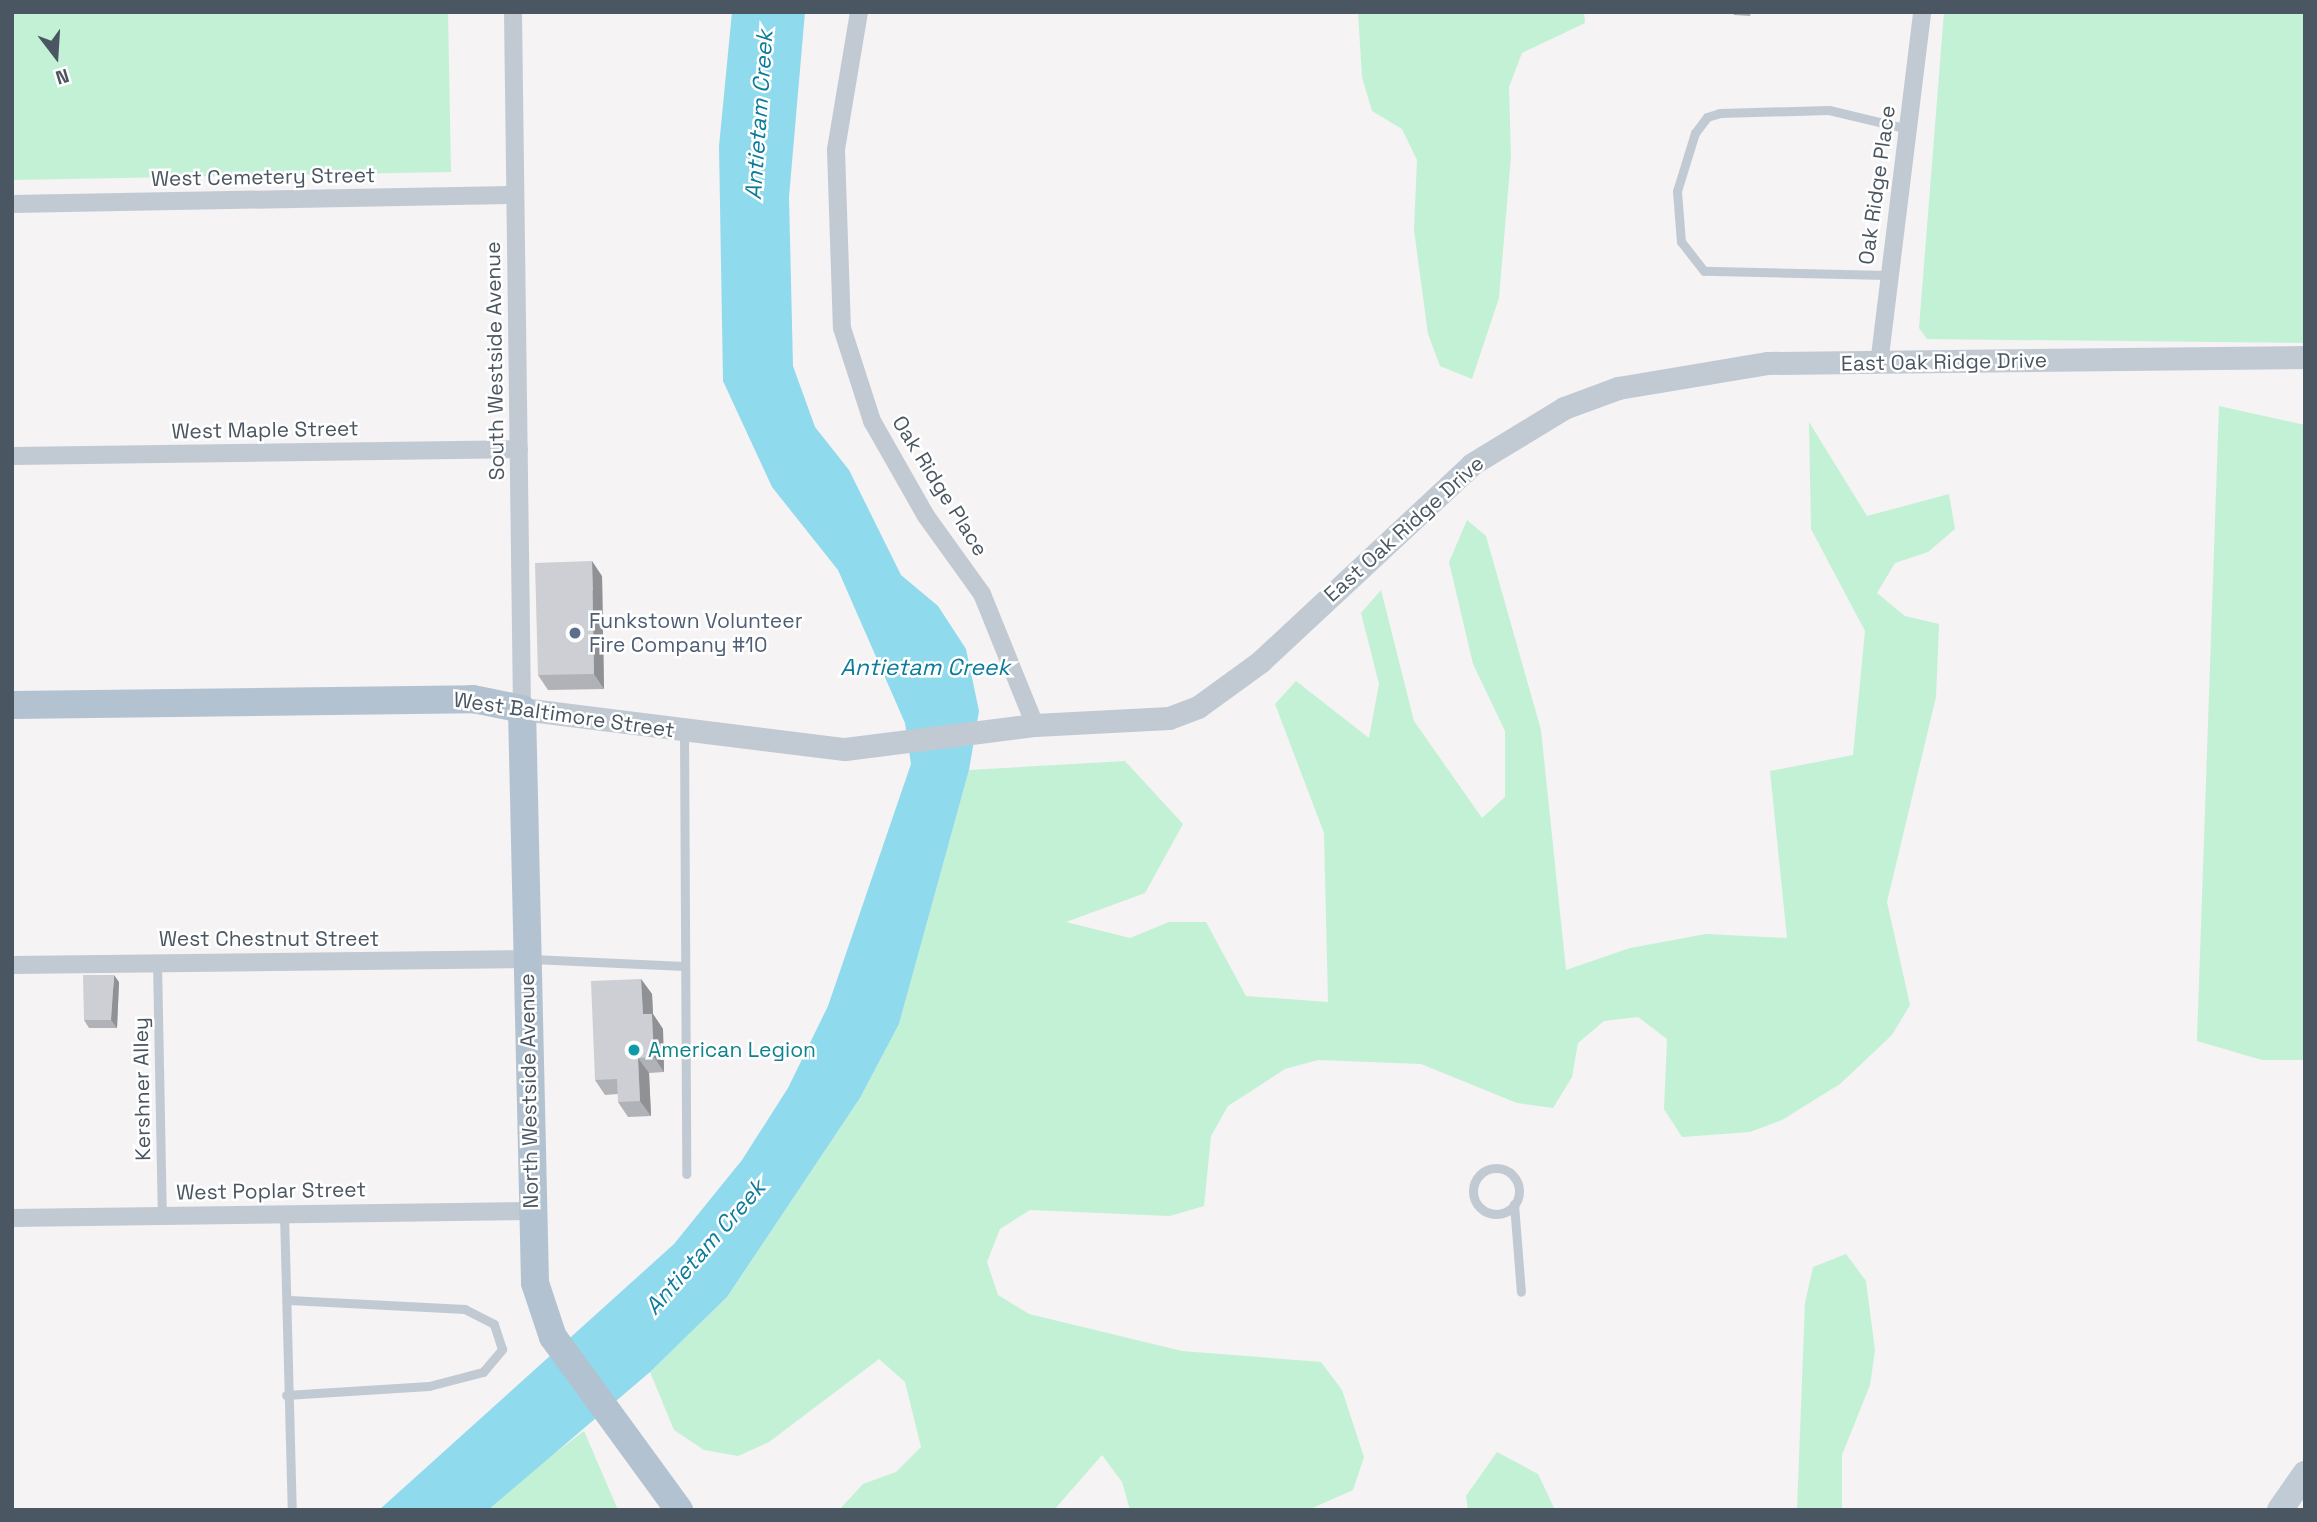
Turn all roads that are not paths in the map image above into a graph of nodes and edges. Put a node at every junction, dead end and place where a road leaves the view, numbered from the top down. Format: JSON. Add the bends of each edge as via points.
{"nodes":[{"id":1,"x":513,"y":12,"type":"edge"},
{"id":2,"x":859,"y":12,"type":"edge"},
{"id":3,"x":1922,"y":12,"type":"edge"},
{"id":4,"x":1908,"y":129,"type":"junction"},
{"id":5,"x":515,"y":195,"type":"junction"},
{"id":6,"x":12,"y":204,"type":"edge"},
{"id":7,"x":1887,"y":275,"type":"junction"},
{"id":8,"x":2305,"y":357,"type":"edge"},
{"id":9,"x":1879,"y":363,"type":"junction"},
{"id":10,"x":519,"y":449,"type":"junction"},
{"id":11,"x":12,"y":456,"type":"edge"},
{"id":12,"x":12,"y":705,"type":"edge"},
{"id":13,"x":522,"y":709,"type":"junction"},
{"id":14,"x":1025,"y":726,"type":"junction"},
{"id":15,"x":684,"y":731,"type":"junction"},
{"id":16,"x":903,"y":743,"type":"joint"},
{"id":17,"x":527,"y":959,"type":"junction"},
{"id":18,"x":157,"y":962,"type":"junction"},
{"id":19,"x":12,"y":965,"type":"edge"},
{"id":20,"x":684,"y":966,"type":"junction"},
{"id":21,"x":686,"y":1174,"type":"dead end"},
{"id":22,"x":1514,"y":1204,"type":"junction"},
{"id":23,"x":530,"y":1212,"type":"junction"},
{"id":24,"x":284,"y":1213,"type":"junction"},
{"id":25,"x":162,"y":1214,"type":"junction"},
{"id":26,"x":12,"y":1218,"type":"edge"},
{"id":27,"x":1521,"y":1292,"type":"dead end"},
{"id":28,"x":289,"y":1300,"type":"junction"},
{"id":29,"x":286,"y":1395,"type":"junction"},
{"id":30,"x":2305,"y":1474,"type":"edge"},
{"id":31,"x":292,"y":1509,"type":"edge"},
{"id":32,"x":679,"y":1510,"type":"edge"},
{"id":33,"x":2280,"y":1510,"type":"edge"}],
"edges":[{"from":1,"to":5,"type":"street","name":"South Westside Avenue"},
{"from":2,"to":14,"type":"street","name":"Oak Ridge Place","via":[[836,150],[842,328],[872,421],[926,516],[982,594]]},
{"from":3,"to":4,"type":"street","name":"Oak Ridge Place"},
{"from":4,"to":7,"type":"street","name":"Oak Ridge Place"},
{"from":4,"to":7,"type":"lane","via":[[1829,110],[1720,113],[1707,117],[1695,133],[1676,191],[1681,242],[1704,271]]},
{"from":5,"to":6,"type":"street","name":"West Cemetery Street"},
{"from":5,"to":10,"type":"street","name":"South Westside Avenue"},
{"from":7,"to":9,"type":"street","name":"Oak Ridge Place"},
{"from":8,"to":9,"type":"street","name":"East Oak Ridge Drive"},
{"from":9,"to":14,"type":"street","name":"East Oak Ridge Drive","via":[[1717,367],[1618,388],[1564,408],[1472,464],[1260,662],[1198,707],[1133,724]]},
{"from":10,"to":11,"type":"street","name":"West Maple Street"},
{"from":10,"to":13,"type":"street","name":"South Westside Avenue"},
{"from":12,"to":13,"type":"main road","name":"West Baltimore Street","via":[[473,699]]},
{"from":13,"to":15,"type":"street","name":"West Baltimore Street"},
{"from":13,"to":17,"type":"main road","name":"North Westside Avenue"},
{"from":14,"to":16,"type":"street","name":"East Oak Ridge Drive"},
{"from":15,"to":16,"type":"street","name":"West Baltimore Street","via":[[815,748]]},
{"from":15,"to":20,"type":"lane"},
{"from":17,"to":18,"type":"street","name":"West Chestnut Street"},
{"from":17,"to":20,"type":"lane"},
{"from":17,"to":23,"type":"main road","name":"North Westside Avenue"},
{"from":18,"to":19,"type":"street","name":"West Chestnut Street"},
{"from":18,"to":25,"type":"lane","name":"Kershner Alley"},
{"from":20,"to":21,"type":"lane"},
{"from":22,"to":22,"type":"lane","via":[[1518,1187],[1510,1172],[1493,1168],[1478,1177],[1473,1194],[1482,1209],[1499,1213]]},
{"from":22,"to":27,"type":"lane"},
{"from":23,"to":24,"type":"street","name":"West Poplar Street"},
{"from":23,"to":32,"type":"main road","name":"North Westside Avenue","via":[[535,1283],[553,1337]]},
{"from":24,"to":25,"type":"street","name":"West Poplar Street"},
{"from":24,"to":28,"type":"lane"},
{"from":25,"to":26,"type":"street","name":"West Poplar Street"},
{"from":28,"to":29,"type":"lane"},
{"from":28,"to":29,"type":"lane","via":[[466,1309],[494,1324],[502,1349],[482,1372],[429,1387]]},
{"from":29,"to":31,"type":"lane"},
{"from":30,"to":33,"type":"main road"}]}
